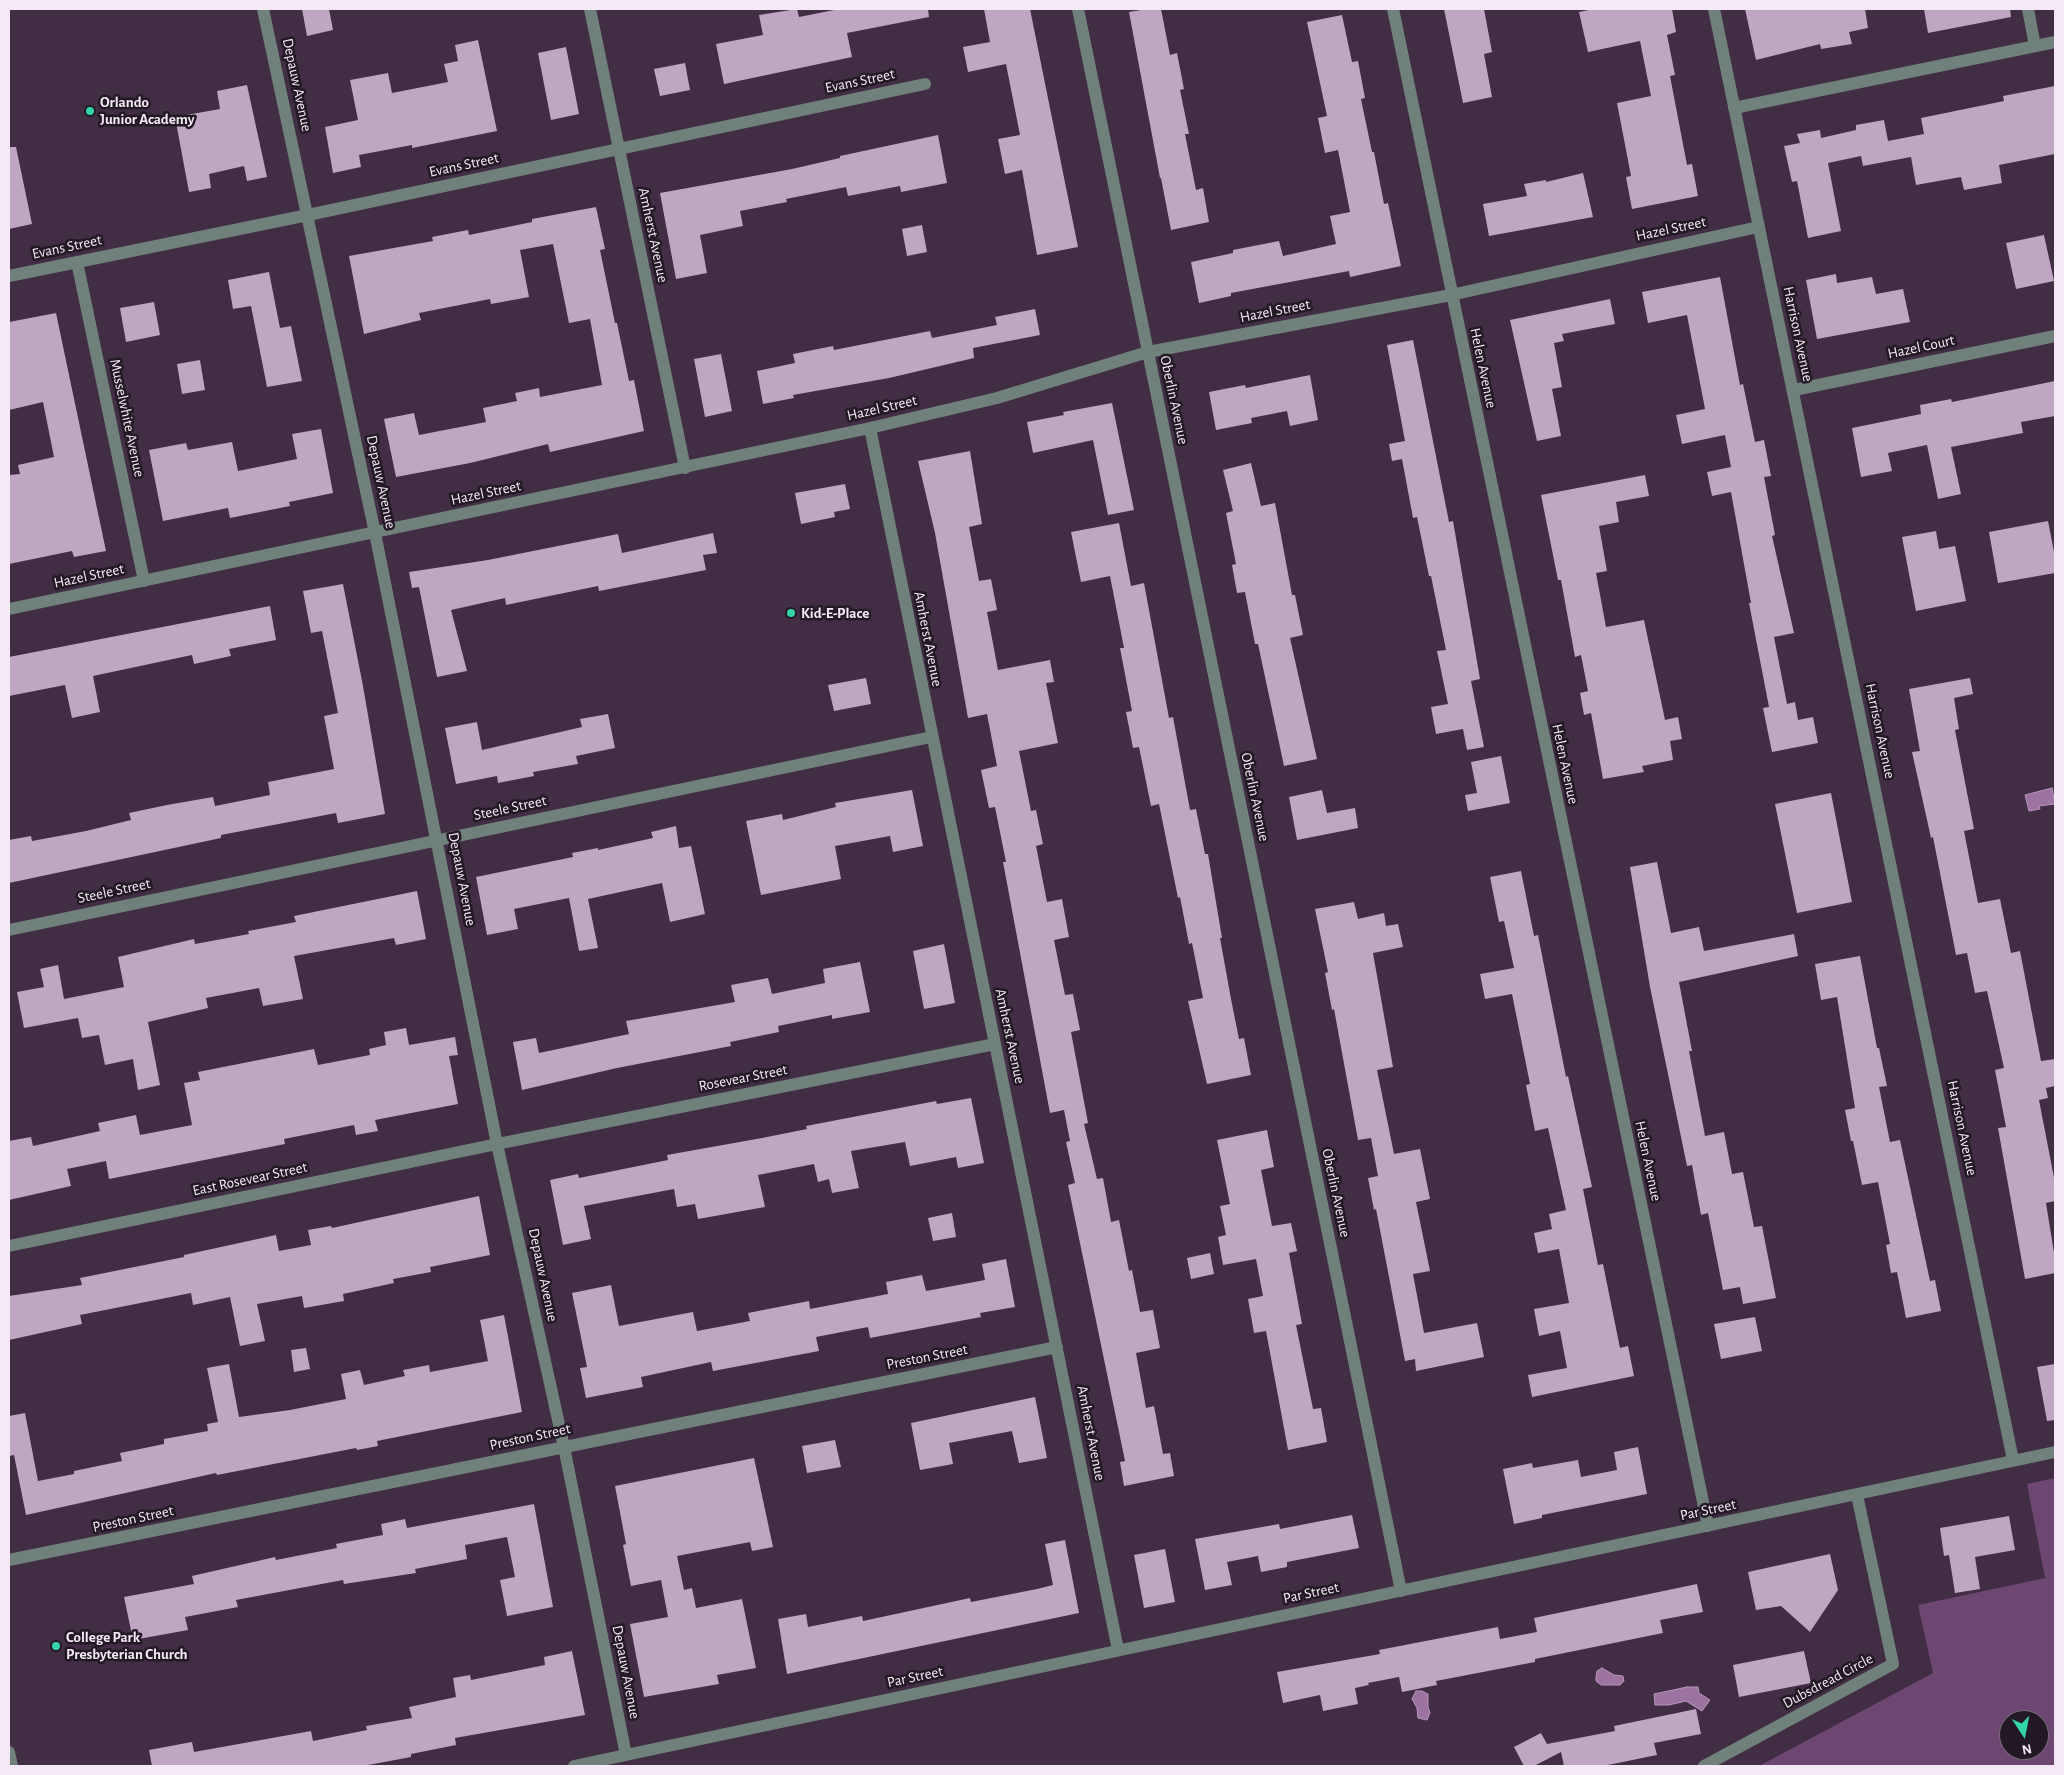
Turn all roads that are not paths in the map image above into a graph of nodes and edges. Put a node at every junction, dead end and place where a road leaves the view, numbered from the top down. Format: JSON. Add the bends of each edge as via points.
{"nodes":[{"id":1,"x":263,"y":9,"type":"edge"},
{"id":2,"x":590,"y":9,"type":"edge"},
{"id":3,"x":1078,"y":9,"type":"edge"},
{"id":4,"x":1393,"y":9,"type":"edge"},
{"id":5,"x":1714,"y":9,"type":"edge"},
{"id":6,"x":2028,"y":9,"type":"edge"},
{"id":7,"x":2055,"y":42,"type":"edge"},
{"id":8,"x":2035,"y":46,"type":"junction"},
{"id":9,"x":925,"y":84,"type":"dead end"},
{"id":10,"x":1734,"y":108,"type":"junction"},
{"id":11,"x":619,"y":149,"type":"junction"},
{"id":12,"x":308,"y":215,"type":"junction"},
{"id":13,"x":1758,"y":227,"type":"junction"},
{"id":14,"x":78,"y":262,"type":"junction"},
{"id":15,"x":9,"y":276,"type":"edge"},
{"id":16,"x":1451,"y":295,"type":"junction"},
{"id":17,"x":2055,"y":336,"type":"edge"},
{"id":18,"x":1148,"y":352,"type":"junction"},
{"id":19,"x":1794,"y":390,"type":"junction"},
{"id":20,"x":870,"y":428,"type":"junction"},
{"id":21,"x":685,"y":468,"type":"junction"},
{"id":22,"x":375,"y":533,"type":"junction"},
{"id":23,"x":144,"y":580,"type":"junction"},
{"id":24,"x":9,"y":610,"type":"edge"},
{"id":25,"x":931,"y":737,"type":"junction"},
{"id":26,"x":438,"y":839,"type":"junction"},
{"id":27,"x":9,"y":930,"type":"edge"},
{"id":28,"x":995,"y":1044,"type":"junction"},
{"id":29,"x":497,"y":1144,"type":"junction"},
{"id":30,"x":9,"y":1246,"type":"edge"},
{"id":31,"x":1057,"y":1347,"type":"junction"},
{"id":32,"x":564,"y":1447,"type":"junction"},
{"id":33,"x":2055,"y":1452,"type":"edge"},
{"id":34,"x":2013,"y":1460,"type":"junction"},
{"id":35,"x":1857,"y":1495,"type":"junction"},
{"id":36,"x":1708,"y":1526,"type":"junction"},
{"id":37,"x":9,"y":1560,"type":"edge"},
{"id":38,"x":1401,"y":1591,"type":"junction"},
{"id":39,"x":1118,"y":1650,"type":"junction"},
{"id":40,"x":9,"y":1752,"type":"edge"},
{"id":41,"x":626,"y":1755,"type":"junction"},
{"id":42,"x":12,"y":1766,"type":"edge"},
{"id":43,"x":574,"y":1766,"type":"edge"},
{"id":44,"x":1704,"y":1766,"type":"edge"}],
"edges":[{"from":1,"to":12,"type":"street","name":"Depauw Avenue"},
{"from":2,"to":11,"type":"street","name":"Amherst Avenue"},
{"from":3,"to":18,"type":"street","name":"Oberlin Avenue"},
{"from":4,"to":16,"type":"street","name":"Helen Avenue"},
{"from":5,"to":10,"type":"street","name":"Harrison Avenue"},
{"from":6,"to":8,"type":"street"},
{"from":7,"to":8,"type":"street"},
{"from":8,"to":10,"type":"street"},
{"from":9,"to":11,"type":"street","name":"Evans Street"},
{"from":10,"to":13,"type":"street","name":"Harrison Avenue"},
{"from":11,"to":12,"type":"street","name":"Evans Street"},
{"from":11,"to":21,"type":"street","name":"Amherst Avenue"},
{"from":12,"to":14,"type":"street","name":"Evans Street"},
{"from":12,"to":22,"type":"street","name":"Depauw Avenue"},
{"from":13,"to":16,"type":"street","name":"Hazel Street"},
{"from":13,"to":19,"type":"street","name":"Harrison Avenue"},
{"from":14,"to":15,"type":"street","name":"Evans Street"},
{"from":14,"to":23,"type":"street","name":"Musselwhite Avenue"},
{"from":16,"to":18,"type":"street","name":"Hazel Street"},
{"from":16,"to":36,"type":"street","name":"Helen Avenue"},
{"from":17,"to":19,"type":"street","name":"Hazel Court"},
{"from":18,"to":20,"type":"street","name":"Hazel Street","via":[[998,398]]},
{"from":18,"to":38,"type":"street","name":"Oberlin Avenue"},
{"from":19,"to":34,"type":"street","name":"Harrison Avenue"},
{"from":20,"to":21,"type":"street","name":"Hazel Street"},
{"from":20,"to":25,"type":"street","name":"Amherst Avenue"},
{"from":21,"to":22,"type":"street","name":"Hazel Street"},
{"from":22,"to":23,"type":"street","name":"Hazel Street"},
{"from":22,"to":26,"type":"street","name":"Depauw Avenue"},
{"from":23,"to":24,"type":"street","name":"Hazel Street"},
{"from":25,"to":26,"type":"street","name":"Steele Street"},
{"from":25,"to":28,"type":"street","name":"Amherst Avenue"},
{"from":26,"to":27,"type":"street","name":"Steele Street"},
{"from":26,"to":29,"type":"street","name":"Depauw Avenue"},
{"from":28,"to":29,"type":"street","name":"Rosevear Street"},
{"from":28,"to":31,"type":"street","name":"Amherst Avenue"},
{"from":29,"to":30,"type":"street","name":"East Rosevear Street"},
{"from":29,"to":32,"type":"street","name":"Depauw Avenue"},
{"from":31,"to":32,"type":"street","name":"Preston Street"},
{"from":31,"to":39,"type":"street","name":"Amherst Avenue"},
{"from":32,"to":37,"type":"street","name":"Preston Street"},
{"from":32,"to":41,"type":"street","name":"Depauw Avenue"},
{"from":33,"to":34,"type":"street","name":"Par Street"},
{"from":34,"to":35,"type":"street","name":"Par Street"},
{"from":35,"to":36,"type":"street","name":"Par Street"},
{"from":35,"to":44,"type":"street","name":"Dubsdread Circle","via":[[1893,1664]]},
{"from":36,"to":38,"type":"street","name":"Par Street"},
{"from":38,"to":39,"type":"street","name":"Par Street"},
{"from":39,"to":41,"type":"street","name":"Par Street"},
{"from":40,"to":42,"type":"street"},
{"from":41,"to":43,"type":"street","name":"Par Street"}]}
